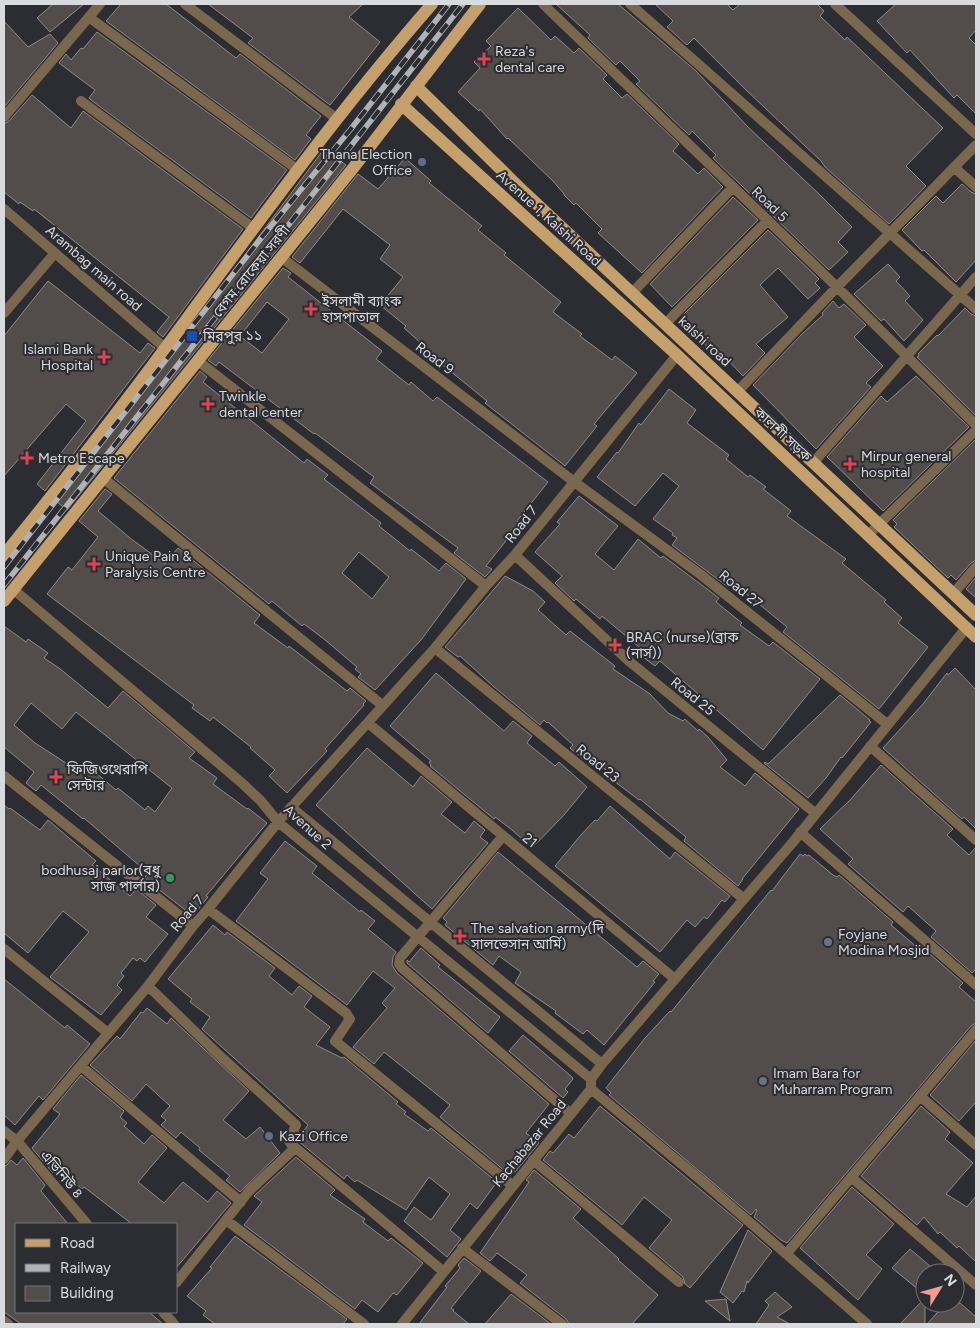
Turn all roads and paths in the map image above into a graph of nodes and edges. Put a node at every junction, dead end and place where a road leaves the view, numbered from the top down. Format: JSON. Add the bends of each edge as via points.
{"nodes":[{"id":1,"x":100,"y":4,"type":"edge"},
{"id":2,"x":185,"y":4,"type":"edge"},
{"id":3,"x":432,"y":4,"type":"edge"},
{"id":4,"x":480,"y":4,"type":"edge"},
{"id":5,"x":543,"y":4,"type":"edge"},
{"id":6,"x":630,"y":4,"type":"edge"},
{"id":7,"x":835,"y":4,"type":"edge"},
{"id":8,"x":90,"y":18,"type":"junction"},
{"id":9,"x":416,"y":86,"type":"junction"},
{"id":10,"x":81,"y":101,"type":"dead end"},
{"id":11,"x":401,"y":104,"type":"junction"},
{"id":12,"x":4,"y":118,"type":"edge"},
{"id":13,"x":337,"y":119,"type":"junction"},
{"id":14,"x":976,"y":134,"type":"edge"},
{"id":15,"x":976,"y":145,"type":"edge"},
{"id":16,"x":954,"y":167,"type":"junction"},
{"id":17,"x":298,"y":170,"type":"junction"},
{"id":18,"x":733,"y":187,"type":"junction"},
{"id":19,"x":976,"y":187,"type":"edge"},
{"id":20,"x":4,"y":209,"type":"edge"},
{"id":21,"x":768,"y":220,"type":"junction"},
{"id":22,"x":253,"y":228,"type":"junction"},
{"id":23,"x":890,"y":234,"type":"junction"},
{"id":24,"x":55,"y":253,"type":"junction"},
{"id":25,"x":281,"y":257,"type":"junction"},
{"id":26,"x":976,"y":277,"type":"edge"},
{"id":27,"x":837,"y":287,"type":"junction"},
{"id":28,"x":632,"y":293,"type":"junction"},
{"id":29,"x":961,"y":294,"type":"junction"},
{"id":30,"x":976,"y":309,"type":"edge"},
{"id":31,"x":4,"y":313,"type":"edge"},
{"id":32,"x":665,"y":324,"type":"junction"},
{"id":33,"x":166,"y":348,"type":"junction"},
{"id":34,"x":677,"y":355,"type":"junction"},
{"id":35,"x":907,"y":356,"type":"junction"},
{"id":36,"x":198,"y":361,"type":"junction"},
{"id":37,"x":737,"y":392,"type":"junction"},
{"id":38,"x":976,"y":425,"type":"edge"},
{"id":39,"x":976,"y":430,"type":"edge"},
{"id":40,"x":813,"y":463,"type":"junction"},
{"id":41,"x":103,"y":478,"type":"junction"},
{"id":42,"x":573,"y":481,"type":"junction"},
{"id":43,"x":878,"y":524,"type":"junction"},
{"id":44,"x":869,"y":534,"type":"junction"},
{"id":45,"x":514,"y":554,"type":"junction"},
{"id":46,"x":4,"y":555,"type":"edge"},
{"id":47,"x":976,"y":567,"type":"edge"},
{"id":48,"x":486,"y":586,"type":"junction"},
{"id":49,"x":13,"y":589,"type":"junction"},
{"id":50,"x":953,"y":594,"type":"junction"},
{"id":51,"x":4,"y":601,"type":"edge"},
{"id":52,"x":976,"y":615,"type":"edge"},
{"id":53,"x":967,"y":627,"type":"junction"},
{"id":54,"x":976,"y":637,"type":"edge"},
{"id":55,"x":435,"y":648,"type":"junction"},
{"id":56,"x":382,"y":705,"type":"junction"},
{"id":57,"x":368,"y":723,"type":"junction"},
{"id":58,"x":887,"y":724,"type":"junction"},
{"id":59,"x":870,"y":746,"type":"junction"},
{"id":60,"x":4,"y":776,"type":"edge"},
{"id":61,"x":291,"y":807,"type":"junction"},
{"id":62,"x":815,"y":813,"type":"junction"},
{"id":63,"x":278,"y":822,"type":"junction"},
{"id":64,"x":800,"y":832,"type":"junction"},
{"id":65,"x":503,"y":836,"type":"junction"},
{"id":66,"x":976,"y":840,"type":"edge"},
{"id":67,"x":744,"y":899,"type":"junction"},
{"id":68,"x":208,"y":909,"type":"junction"},
{"id":69,"x":430,"y":922,"type":"junction"},
{"id":70,"x":193,"y":926,"type":"junction"},
{"id":71,"x":418,"y":937,"type":"junction"},
{"id":72,"x":4,"y":949,"type":"edge"},
{"id":73,"x":675,"y":979,"type":"junction"},
{"id":74,"x":974,"y":979,"type":"edge"},
{"id":75,"x":148,"y":986,"type":"junction"},
{"id":76,"x":976,"y":1030,"type":"edge"},
{"id":77,"x":108,"y":1033,"type":"junction"},
{"id":78,"x":602,"y":1064,"type":"junction"},
{"id":79,"x":81,"y":1066,"type":"junction"},
{"id":80,"x":591,"y":1084,"type":"junction"},
{"id":81,"x":920,"y":1096,"type":"junction"},
{"id":82,"x":570,"y":1113,"type":"junction"},
{"id":83,"x":4,"y":1131,"type":"edge"},
{"id":84,"x":17,"y":1141,"type":"junction"},
{"id":85,"x":976,"y":1145,"type":"edge"},
{"id":86,"x":295,"y":1148,"type":"junction"},
{"id":87,"x":4,"y":1159,"type":"edge"},
{"id":88,"x":533,"y":1160,"type":"junction"},
{"id":89,"x":851,"y":1177,"type":"junction"},
{"id":90,"x":513,"y":1186,"type":"junction"},
{"id":91,"x":241,"y":1202,"type":"junction"},
{"id":92,"x":226,"y":1220,"type":"junction"},
{"id":93,"x":86,"y":1223,"type":"edge"},
{"id":94,"x":462,"y":1248,"type":"junction"},
{"id":95,"x":787,"y":1253,"type":"junction"},
{"id":96,"x":444,"y":1272,"type":"junction"},
{"id":97,"x":178,"y":1280,"type":"edge"},
{"id":98,"x":679,"y":1282,"type":"dead end"},
{"id":99,"x":976,"y":1285,"type":"edge"},
{"id":100,"x":164,"y":1313,"type":"edge"},
{"id":101,"x":4,"y":1321,"type":"edge"},
{"id":102,"x":8,"y":1324,"type":"edge"},
{"id":103,"x":174,"y":1324,"type":"edge"},
{"id":104,"x":364,"y":1324,"type":"edge"},
{"id":105,"x":403,"y":1324,"type":"edge"},
{"id":106,"x":562,"y":1324,"type":"edge"},
{"id":107,"x":867,"y":1324,"type":"edge"}],
"edges":[{"from":1,"to":8,"type":"street"},
{"from":2,"to":13,"type":"street"},
{"from":3,"to":13,"type":"main road","name":"বেগম রোকেয়া সরণী"},
{"from":4,"to":9,"type":"main road","name":"বেগম রোকেয়া সরণী"},
{"from":5,"to":18,"type":"street","name":"Road 5"},
{"from":6,"to":23,"type":"street"},
{"from":7,"to":14,"type":"street"},
{"from":8,"to":12,"type":"street"},
{"from":8,"to":17,"type":"street"},
{"from":9,"to":11,"type":"main road","name":"বেগম রোকেয়া সরণী"},
{"from":9,"to":28,"type":"main road","name":"kalshi road"},
{"from":10,"to":22,"type":"street"},
{"from":11,"to":25,"type":"main road","name":"বেগম রোকেয়া সরণী"},
{"from":11,"to":34,"type":"main road","name":"Avenue 1, Kalshi Road"},
{"from":13,"to":17,"type":"main road","name":"বেগম রোকেয়া সরণী"},
{"from":15,"to":16,"type":"street"},
{"from":16,"to":19,"type":"street"},
{"from":16,"to":23,"type":"street"},
{"from":17,"to":22,"type":"main road","name":"বেগম রোকেয়া সরণী"},
{"from":18,"to":21,"type":"street","name":"Road 5"},
{"from":18,"to":28,"type":"street"},
{"from":20,"to":24,"type":"street","name":"Arambag main road"},
{"from":21,"to":27,"type":"street","name":"Road 5"},
{"from":21,"to":32,"type":"street"},
{"from":22,"to":33,"type":"main road","name":"বেগম রোকেয়া সরণী"},
{"from":23,"to":27,"type":"street"},
{"from":23,"to":29,"type":"street"},
{"from":24,"to":31,"type":"street"},
{"from":24,"to":33,"type":"street","name":"Arambag main road"},
{"from":25,"to":36,"type":"main road","name":"বেগম রোকেয়া সরণী"},
{"from":25,"to":42,"type":"street","name":"Road 9"},
{"from":26,"to":29,"type":"street"},
{"from":27,"to":35,"type":"street","name":"Road 5"},
{"from":27,"to":37,"type":"street"},
{"from":28,"to":32,"type":"main road","name":"kalshi road"},
{"from":29,"to":30,"type":"street"},
{"from":29,"to":35,"type":"street"},
{"from":32,"to":37,"type":"main road","name":"kalshi road"},
{"from":33,"to":46,"type":"main road","name":"বেগম রোকেয়া সরণী"},
{"from":34,"to":42,"type":"street","name":"Road 7"},
{"from":34,"to":44,"type":"main road","name":"কালশী সড়ক"},
{"from":35,"to":38,"type":"street","name":"Road 5"},
{"from":35,"to":40,"type":"street"},
{"from":36,"to":41,"type":"main road","name":"বেগম রোকেয়া সরণী"},
{"from":36,"to":48,"type":"street"},
{"from":37,"to":40,"type":"main road","name":"kalshi road"},
{"from":39,"to":43,"type":"street"},
{"from":40,"to":43,"type":"main road","name":"kalshi road"},
{"from":41,"to":49,"type":"main road","name":"বেগম রোকেয়া সরণী"},
{"from":41,"to":56,"type":"street"},
{"from":42,"to":45,"type":"street","name":"Road 7"},
{"from":42,"to":58,"type":"street","name":"Road 27","via":[[700,574]]},
{"from":43,"to":44,"type":"street"},
{"from":43,"to":50,"type":"main road","name":"kalshi road"},
{"from":44,"to":53,"type":"main road","name":"কালশী সড়ক"},
{"from":45,"to":48,"type":"street","name":"Road 7"},
{"from":45,"to":62,"type":"street","name":"Road 25","via":[[630,662]]},
{"from":47,"to":50,"type":"street"},
{"from":48,"to":55,"type":"street","name":"Road 7"},
{"from":49,"to":51,"type":"main road","name":"বেগম রোকেয়া সরণী"},
{"from":49,"to":63,"type":"street","name":"Avenue 2","via":[[243,784]]},
{"from":50,"to":52,"type":"main road","name":"kalshi road"},
{"from":53,"to":54,"type":"main road"},
{"from":53,"to":58,"type":"street","name":"Kachabazar Road"},
{"from":55,"to":56,"type":"street","name":"Road 7"},
{"from":55,"to":67,"type":"street","name":"Road 23"},
{"from":56,"to":57,"type":"street","name":"Road 7"},
{"from":57,"to":61,"type":"street","name":"Road 7"},
{"from":57,"to":65,"type":"street","name":"21"},
{"from":58,"to":59,"type":"street","name":"Kachabazar Road"},
{"from":59,"to":62,"type":"street","name":"Kachabazar Road"},
{"from":59,"to":66,"type":"street"},
{"from":60,"to":70,"type":"street"},
{"from":61,"to":63,"type":"street","name":"Road 7"},
{"from":61,"to":69,"type":"street","name":"Avenue 2"},
{"from":62,"to":64,"type":"street","name":"Kachabazar Road"},
{"from":63,"to":68,"type":"street","name":"Road 7"},
{"from":63,"to":71,"type":"street","name":"Avenue 2"},
{"from":64,"to":67,"type":"street","name":"Kachabazar Road"},
{"from":64,"to":74,"type":"street"},
{"from":65,"to":69,"type":"street"},
{"from":65,"to":73,"type":"street","name":"21"},
{"from":67,"to":73,"type":"street","name":"Kachabazar Road"},
{"from":68,"to":70,"type":"street","name":"Road 7"},
{"from":68,"to":90,"type":"street","via":[[346,1013],[350,1019],[335,1041]]},
{"from":69,"to":71,"type":"street"},
{"from":69,"to":78,"type":"street","name":"Avenue 2"},
{"from":70,"to":75,"type":"street","name":"Road 7"},
{"from":71,"to":80,"type":"street","name":"Avenue 2"},
{"from":71,"to":82,"type":"street","via":[[400,958],[402,968]]},
{"from":72,"to":77,"type":"street"},
{"from":73,"to":78,"type":"street","name":"Kachabazar Road"},
{"from":75,"to":77,"type":"street","name":"Road 7"},
{"from":75,"to":86,"type":"street","via":[[296,1125],[289,1141]]},
{"from":76,"to":81,"type":"street"},
{"from":77,"to":79,"type":"street","name":"Road 7"},
{"from":78,"to":80,"type":"street","name":"Kachabazar Road"},
{"from":79,"to":84,"type":"street","name":"Road 7"},
{"from":79,"to":91,"type":"street"},
{"from":80,"to":82,"type":"street","name":"Kachabazar Road"},
{"from":80,"to":95,"type":"street","name":"Avenue 2"},
{"from":81,"to":85,"type":"street"},
{"from":81,"to":89,"type":"street"},
{"from":82,"to":88,"type":"street","name":"Kachabazar Road"},
{"from":83,"to":84,"type":"street","name":"এভিনিউ ৪"},
{"from":84,"to":87,"type":"street"},
{"from":84,"to":93,"type":"street","name":"এভিনিউ ৪"},
{"from":86,"to":91,"type":"street"},
{"from":86,"to":96,"type":"street"},
{"from":88,"to":90,"type":"street","name":"Kachabazar Road"},
{"from":88,"to":98,"type":"street"},
{"from":89,"to":95,"type":"street"},
{"from":89,"to":99,"type":"street"},
{"from":90,"to":94,"type":"street","name":"Kachabazar Road"},
{"from":91,"to":92,"type":"street"},
{"from":92,"to":97,"type":"street"},
{"from":92,"to":104,"type":"street"},
{"from":94,"to":96,"type":"street","name":"Kachabazar Road"},
{"from":94,"to":106,"type":"street"},
{"from":95,"to":107,"type":"street","name":"Avenue 2"},
{"from":96,"to":105,"type":"street","name":"Kachabazar Road"},
{"from":100,"to":103,"type":"street"},
{"from":101,"to":102,"type":"street"}]}
